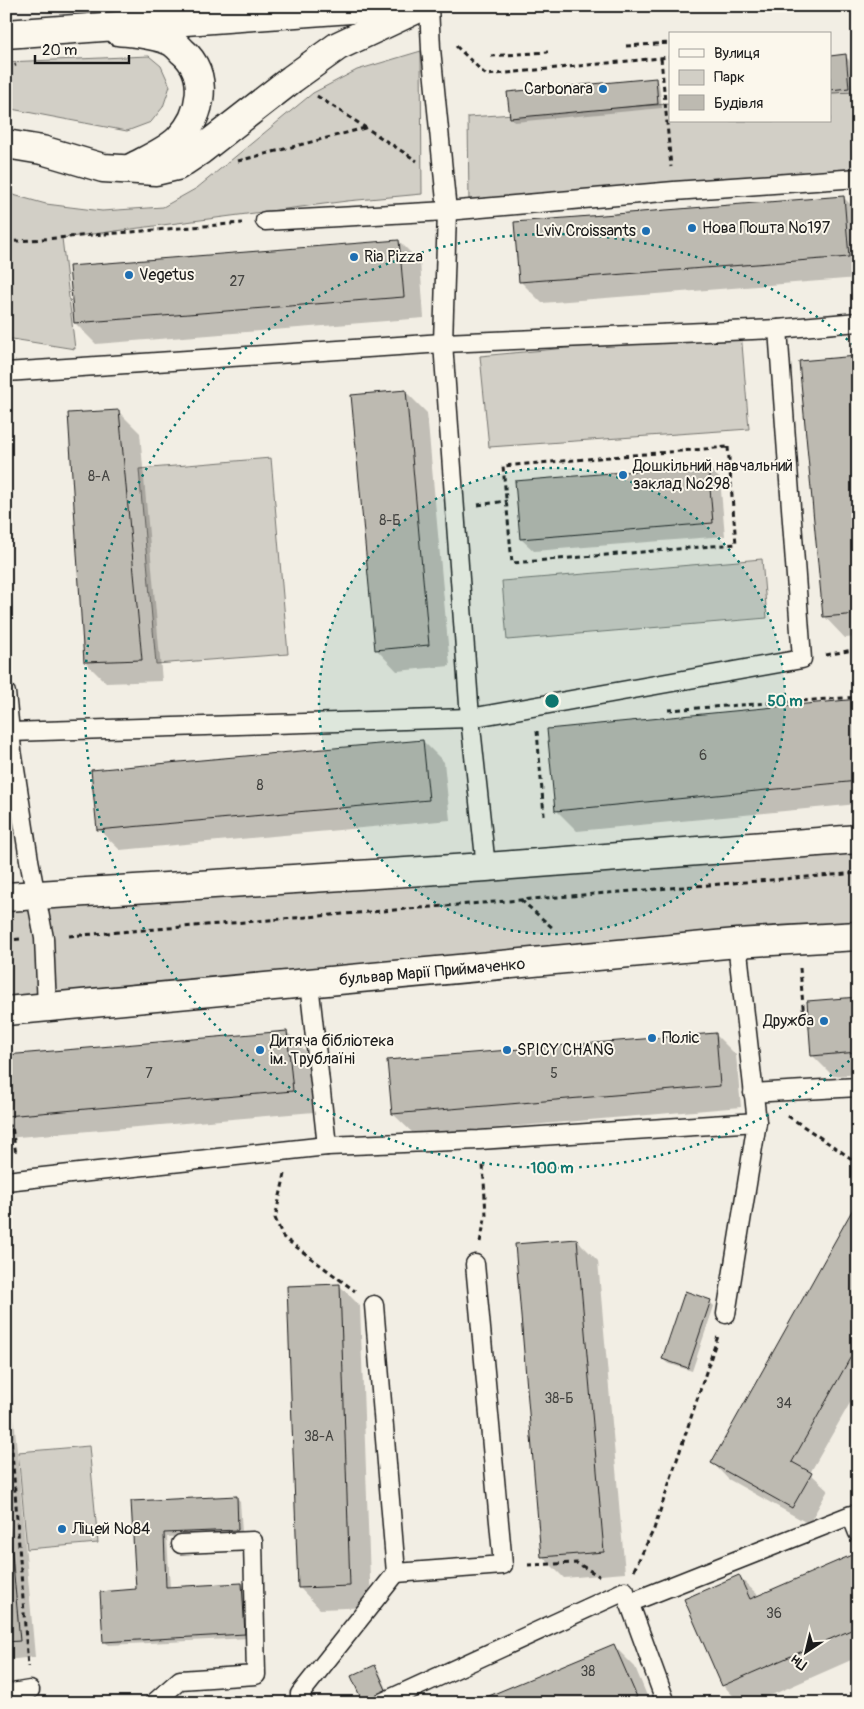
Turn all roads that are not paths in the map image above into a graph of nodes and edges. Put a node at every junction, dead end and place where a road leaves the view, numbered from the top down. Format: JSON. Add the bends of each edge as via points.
{"nodes":[{"id":1,"x":393,"y":6,"type":"edge"},
{"id":2,"x":423,"y":6,"type":"edge"},
{"id":3,"x":429,"y":6,"type":"edge"},
{"id":4,"x":89,"y":28,"type":"junction"},
{"id":5,"x":6,"y":34,"type":"edge"},
{"id":6,"x":6,"y":144,"type":"edge"},
{"id":7,"x":128,"y":169,"type":"junction"},
{"id":8,"x":858,"y":178,"type":"edge"},
{"id":9,"x":447,"y":211,"type":"junction"},
{"id":10,"x":265,"y":221,"type":"road end"},
{"id":11,"x":858,"y":322,"type":"edge"},
{"id":12,"x":778,"y":329,"type":"junction"},
{"id":13,"x":443,"y":344,"type":"junction"},
{"id":14,"x":6,"y":372,"type":"edge"},
{"id":15,"x":6,"y":693,"type":"edge"},
{"id":16,"x":470,"y":718,"type":"junction"},
{"id":17,"x":10,"y":732,"type":"junction"},
{"id":18,"x":9,"y":750,"type":"edge"},
{"id":19,"x":858,"y":839,"type":"edge"},
{"id":20,"x":486,"y":867,"type":"junction"},
{"id":21,"x":37,"y":895,"type":"junction"},
{"id":22,"x":6,"y":897,"type":"edge"},
{"id":23,"x":858,"y":936,"type":"edge"},
{"id":24,"x":737,"y":943,"type":"junction"},
{"id":25,"x":309,"y":983,"type":"junction"},
{"id":26,"x":47,"y":1007,"type":"junction"},
{"id":27,"x":6,"y":1010,"type":"edge"},
{"id":28,"x":858,"y":1086,"type":"edge"},
{"id":29,"x":753,"y":1093,"type":"junction"},
{"id":30,"x":757,"y":1122,"type":"junction"},
{"id":31,"x":327,"y":1146,"type":"junction"},
{"id":32,"x":12,"y":1181,"type":"edge"},
{"id":33,"x":475,"y":1264,"type":"road end"},
{"id":34,"x":374,"y":1305,"type":"road end"},
{"id":35,"x":726,"y":1314,"type":"road end"},
{"id":36,"x":858,"y":1533,"type":"edge"},
{"id":37,"x":181,"y":1544,"type":"dead end"},
{"id":38,"x":396,"y":1573,"type":"junction"},
{"id":39,"x":627,"y":1597,"type":"junction"},
{"id":40,"x":30,"y":1690,"type":"road end"},
{"id":41,"x":6,"y":1694,"type":"edge"},
{"id":42,"x":154,"y":1703,"type":"edge"},
{"id":43,"x":303,"y":1703,"type":"edge"},
{"id":44,"x":381,"y":1703,"type":"edge"},
{"id":45,"x":666,"y":1703,"type":"edge"}],
"edges":[{"from":1,"to":4,"type":"main road"},
{"from":2,"to":7,"type":"main road","via":[[338,46],[177,166],[156,171]]},
{"from":3,"to":9,"type":"lane"},
{"from":4,"to":5,"type":"main road"},
{"from":4,"to":7,"type":"main road","via":[[143,34],[171,42],[192,59],[199,78],[200,98],[192,121],[178,140]]},
{"from":6,"to":7,"type":"main road","via":[[42,150],[102,168]]},
{"from":8,"to":9,"type":"lane"},
{"from":9,"to":10,"type":"lane"},
{"from":9,"to":13,"type":"lane"},
{"from":11,"to":12,"type":"lane"},
{"from":12,"to":13,"type":"lane"},
{"from":12,"to":16,"type":"lane","via":[[802,659]]},
{"from":13,"to":14,"type":"lane"},
{"from":13,"to":16,"type":"lane"},
{"from":15,"to":17,"type":"lane"},
{"from":16,"to":17,"type":"lane"},
{"from":16,"to":20,"type":"lane"},
{"from":17,"to":18,"type":"lane"},
{"from":18,"to":21,"type":"lane"},
{"from":19,"to":20,"type":"main road"},
{"from":20,"to":21,"type":"main road"},
{"from":21,"to":22,"type":"main road"},
{"from":21,"to":26,"type":"lane","via":[[44,938]]},
{"from":23,"to":24,"type":"main road","name":"бульвар Марії Приймаченко"},
{"from":24,"to":25,"type":"main road","name":"бульвар Марії Приймаченко"},
{"from":24,"to":29,"type":"lane"},
{"from":25,"to":26,"type":"main road","name":"бульвар Марії Приймаченко"},
{"from":25,"to":31,"type":"lane"},
{"from":26,"to":27,"type":"main road","name":"бульвар Марії Приймаченко"},
{"from":28,"to":29,"type":"lane"},
{"from":29,"to":30,"type":"lane"},
{"from":30,"to":31,"type":"lane"},
{"from":30,"to":35,"type":"lane"},
{"from":31,"to":32,"type":"lane"},
{"from":33,"to":38,"type":"lane","via":[[503,1565]]},
{"from":34,"to":38,"type":"lane"},
{"from":36,"to":39,"type":"lane","via":[[851,1514]]},
{"from":37,"to":42,"type":"lane","via":[[253,1541],[256,1675],[180,1680]]},
{"from":38,"to":43,"type":"lane","via":[[300,1694]]},
{"from":39,"to":44,"type":"lane"},
{"from":39,"to":45,"type":"lane"},
{"from":40,"to":41,"type":"lane"}]}
